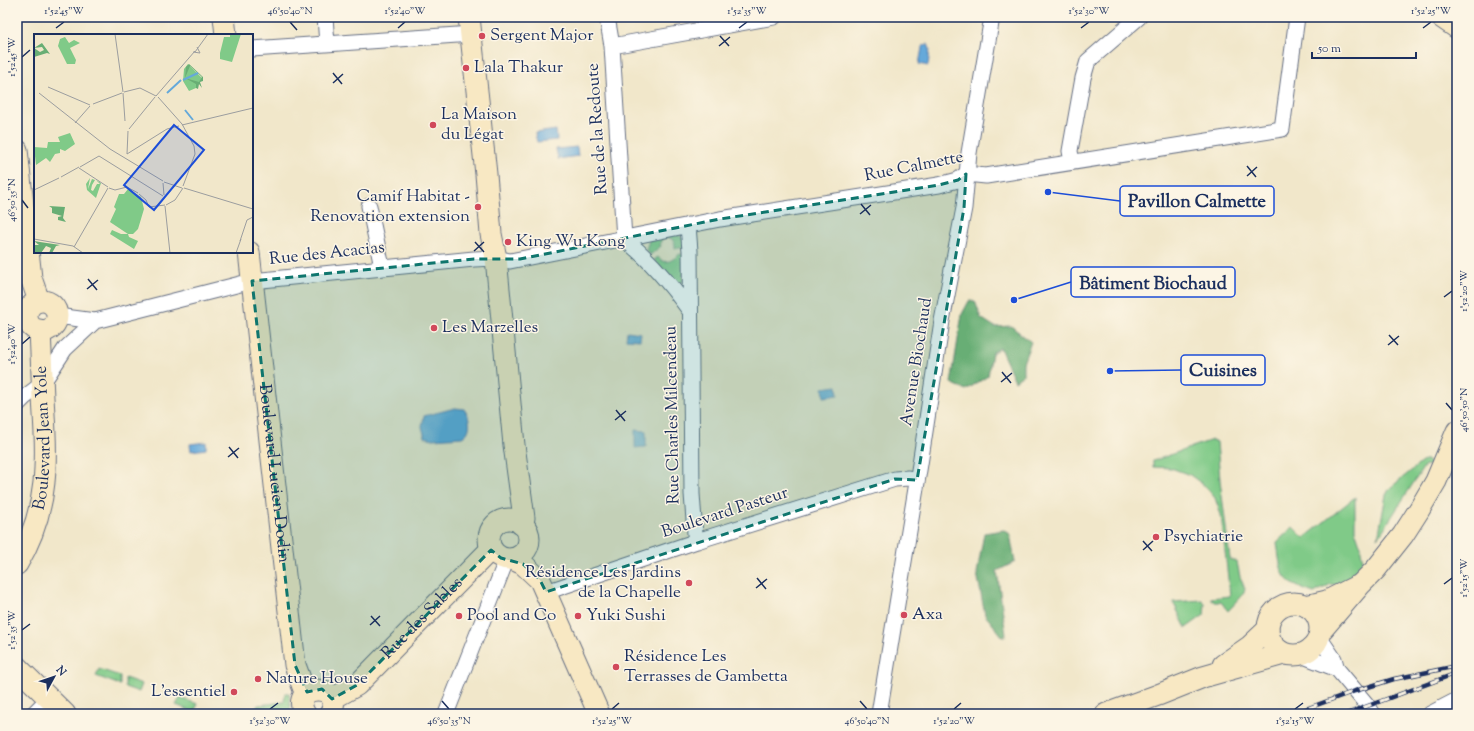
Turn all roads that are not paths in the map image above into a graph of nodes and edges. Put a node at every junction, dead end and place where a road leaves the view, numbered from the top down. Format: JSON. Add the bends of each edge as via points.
{"nodes":[{"id":1,"x":224,"y":17,"type":"edge"},
{"id":2,"x":325,"y":17,"type":"edge"},
{"id":3,"x":607,"y":17,"type":"edge"},
{"id":4,"x":774,"y":17,"type":"edge"},
{"id":5,"x":992,"y":17,"type":"edge"},
{"id":6,"x":1139,"y":17,"type":"edge"},
{"id":7,"x":1297,"y":17,"type":"edge"},
{"id":8,"x":1441,"y":17,"type":"edge"},
{"id":9,"x":471,"y":26,"type":"edge"},
{"id":10,"x":1457,"y":28,"type":"edge"},
{"id":11,"x":226,"y":34,"type":"edge"},
{"id":12,"x":327,"y":44,"type":"junction"},
{"id":13,"x":612,"y":46,"type":"junction"},
{"id":14,"x":253,"y":49,"type":"edge"},
{"id":15,"x":17,"y":150,"type":"edge"},
{"id":16,"x":1072,"y":162,"type":"junction"},
{"id":17,"x":966,"y":174,"type":"junction"},
{"id":18,"x":368,"y":206,"type":"dead end"},
{"id":19,"x":688,"y":225,"type":"junction"},
{"id":20,"x":624,"y":240,"type":"junction"},
{"id":21,"x":249,"y":253,"type":"edge"},
{"id":22,"x":496,"y":258,"type":"junction"},
{"id":23,"x":382,"y":268,"type":"junction"},
{"id":24,"x":252,"y":281,"type":"junction"},
{"id":25,"x":38,"y":301,"type":"junction"},
{"id":26,"x":690,"y":311,"type":"junction"},
{"id":27,"x":57,"y":316,"type":"junction"},
{"id":28,"x":95,"y":321,"type":"junction"},
{"id":29,"x":40,"y":330,"type":"junction"},
{"id":30,"x":42,"y":384,"type":"junction"},
{"id":31,"x":17,"y":405,"type":"edge"},
{"id":32,"x":1457,"y":431,"type":"edge"},
{"id":33,"x":917,"y":480,"type":"junction"},
{"id":34,"x":521,"y":524,"type":"junction"},
{"id":35,"x":697,"y":541,"type":"junction"},
{"id":36,"x":509,"y":554,"type":"junction"},
{"id":37,"x":17,"y":564,"type":"edge"},
{"id":38,"x":1361,"y":584,"type":"junction"},
{"id":39,"x":543,"y":586,"type":"junction"},
{"id":40,"x":1306,"y":606,"type":"junction"},
{"id":41,"x":1268,"y":630,"type":"junction"},
{"id":42,"x":1320,"y":635,"type":"junction"},
{"id":43,"x":1292,"y":654,"type":"junction"},
{"id":44,"x":17,"y":667,"type":"edge"},
{"id":45,"x":1338,"y":669,"type":"junction"},
{"id":46,"x":1203,"y":676,"type":"junction"},
{"id":47,"x":307,"y":692,"type":"junction"},
{"id":48,"x":49,"y":698,"type":"junction"},
{"id":49,"x":1457,"y":700,"type":"edge"},
{"id":50,"x":331,"y":707,"type":"edge"},
{"id":51,"x":33,"y":714,"type":"edge"},
{"id":52,"x":64,"y":714,"type":"edge"},
{"id":53,"x":305,"y":714,"type":"edge"},
{"id":54,"x":446,"y":714,"type":"edge"},
{"id":55,"x":599,"y":714,"type":"edge"},
{"id":56,"x":878,"y":714,"type":"edge"},
{"id":57,"x":1106,"y":714,"type":"edge"},
{"id":58,"x":1373,"y":714,"type":"edge"},
{"id":59,"x":1430,"y":714,"type":"edge"}],
"edges":[{"from":1,"to":11,"type":"street"},
{"from":2,"to":12,"type":"street"},
{"from":3,"to":13,"type":"street","name":"Rue de la Redoute"},
{"from":4,"to":13,"type":"street"},
{"from":5,"to":17,"type":"street","name":"Avenue Biochaud"},
{"from":6,"to":16,"type":"street","via":[[1088,61],[1070,151]]},
{"from":7,"to":16,"type":"street","name":"Rue Calmette","via":[[1282,129]]},
{"from":8,"to":10,"type":"street"},
{"from":9,"to":12,"type":"street"},
{"from":9,"to":22,"type":"street","via":[[491,234]]},
{"from":12,"to":14,"type":"street"},
{"from":13,"to":20,"type":"street","name":"Rue de la Redoute"},
{"from":15,"to":25,"type":"street","via":[[31,278]]},
{"from":16,"to":17,"type":"street","name":"Rue Calmette","via":[[986,176]]},
{"from":17,"to":19,"type":"street","name":"Rue Calmette","via":[[958,180],[939,185]]},
{"from":17,"to":33,"type":"street","name":"Avenue Biochaud","via":[[964,208],[942,321]]},
{"from":18,"to":23,"type":"street"},
{"from":19,"to":20,"type":"street","name":"Rue Calmette"},
{"from":19,"to":26,"type":"street","name":"Rue Charles Milcendeau"},
{"from":20,"to":22,"type":"street","via":[[510,261]]},
{"from":20,"to":26,"type":"street","name":"Rue Charles Milcendeau","via":[[650,261]]},
{"from":21,"to":24,"type":"street","name":"Boulevard Lucien Dodin"},
{"from":22,"to":23,"type":"street","name":"Rue des Acacias"},
{"from":22,"to":34,"type":"street","via":[[514,445],[524,518]]},
{"from":23,"to":24,"type":"street","name":"Rue des Acacias"},
{"from":24,"to":28,"type":"street","name":"Rue des Acacias"},
{"from":24,"to":47,"type":"street","name":"Boulevard Lucien Dodin","via":[[295,665]]},
{"from":25,"to":27,"type":"street","via":[[52,304]]},
{"from":25,"to":29,"type":"street","via":[[28,311],[28,318],[30,324]]},
{"from":26,"to":35,"type":"street","name":"Rue Charles Milcendeau","via":[[692,494]]},
{"from":27,"to":28,"type":"street","name":"Rue des Acacias"},
{"from":27,"to":29,"type":"street","via":[[51,328]]},
{"from":28,"to":30,"type":"street","name":"Rue des Acacias","via":[[65,349]]},
{"from":29,"to":30,"type":"street","name":"Boulevard Jean Yole"},
{"from":30,"to":31,"type":"street","name":"Rue des Acacias"},
{"from":30,"to":37,"type":"street","name":"Boulevard Jean Yole","via":[[46,443],[44,488],[34,530]]},
{"from":32,"to":38,"type":"street","via":[[1436,481],[1419,510],[1403,535]]},
{"from":33,"to":35,"type":"street","name":"Boulevard Pasteur","via":[[895,479]]},
{"from":33,"to":56,"type":"street","name":"Avenue Biochaud"},
{"from":34,"to":36,"type":"street","via":[[526,528],[529,541]]},
{"from":34,"to":36,"type":"street","via":[[515,520],[502,520],[489,535],[489,542]]},
{"from":35,"to":39,"type":"street","name":"Boulevard Pasteur"},
{"from":36,"to":39,"type":"street","via":[[540,570]]},
{"from":36,"to":50,"type":"street","name":"Rue des Sables"},
{"from":36,"to":54,"type":"street"},
{"from":38,"to":40,"type":"street","via":[[1327,601]]},
{"from":38,"to":42,"type":"street"},
{"from":39,"to":55,"type":"street"},
{"from":40,"to":41,"type":"street","via":[[1293,603],[1279,608],[1269,620]]},
{"from":40,"to":42,"type":"street","via":[[1317,617]]},
{"from":41,"to":43,"type":"street","via":[[1272,644]]},
{"from":41,"to":46,"type":"street","via":[[1240,654]]},
{"from":42,"to":43,"type":"street","via":[[1312,648]]},
{"from":42,"to":45,"type":"street"},
{"from":43,"to":45,"type":"street"},
{"from":43,"to":46,"type":"street"},
{"from":44,"to":48,"type":"street"},
{"from":45,"to":58,"type":"street"},
{"from":46,"to":57,"type":"street"},
{"from":47,"to":50,"type":"street","via":[[322,689],[330,695]]},
{"from":47,"to":53,"type":"street","via":[[302,701]]},
{"from":48,"to":51,"type":"street"},
{"from":48,"to":52,"type":"street"},
{"from":49,"to":59,"type":"street"}]}
